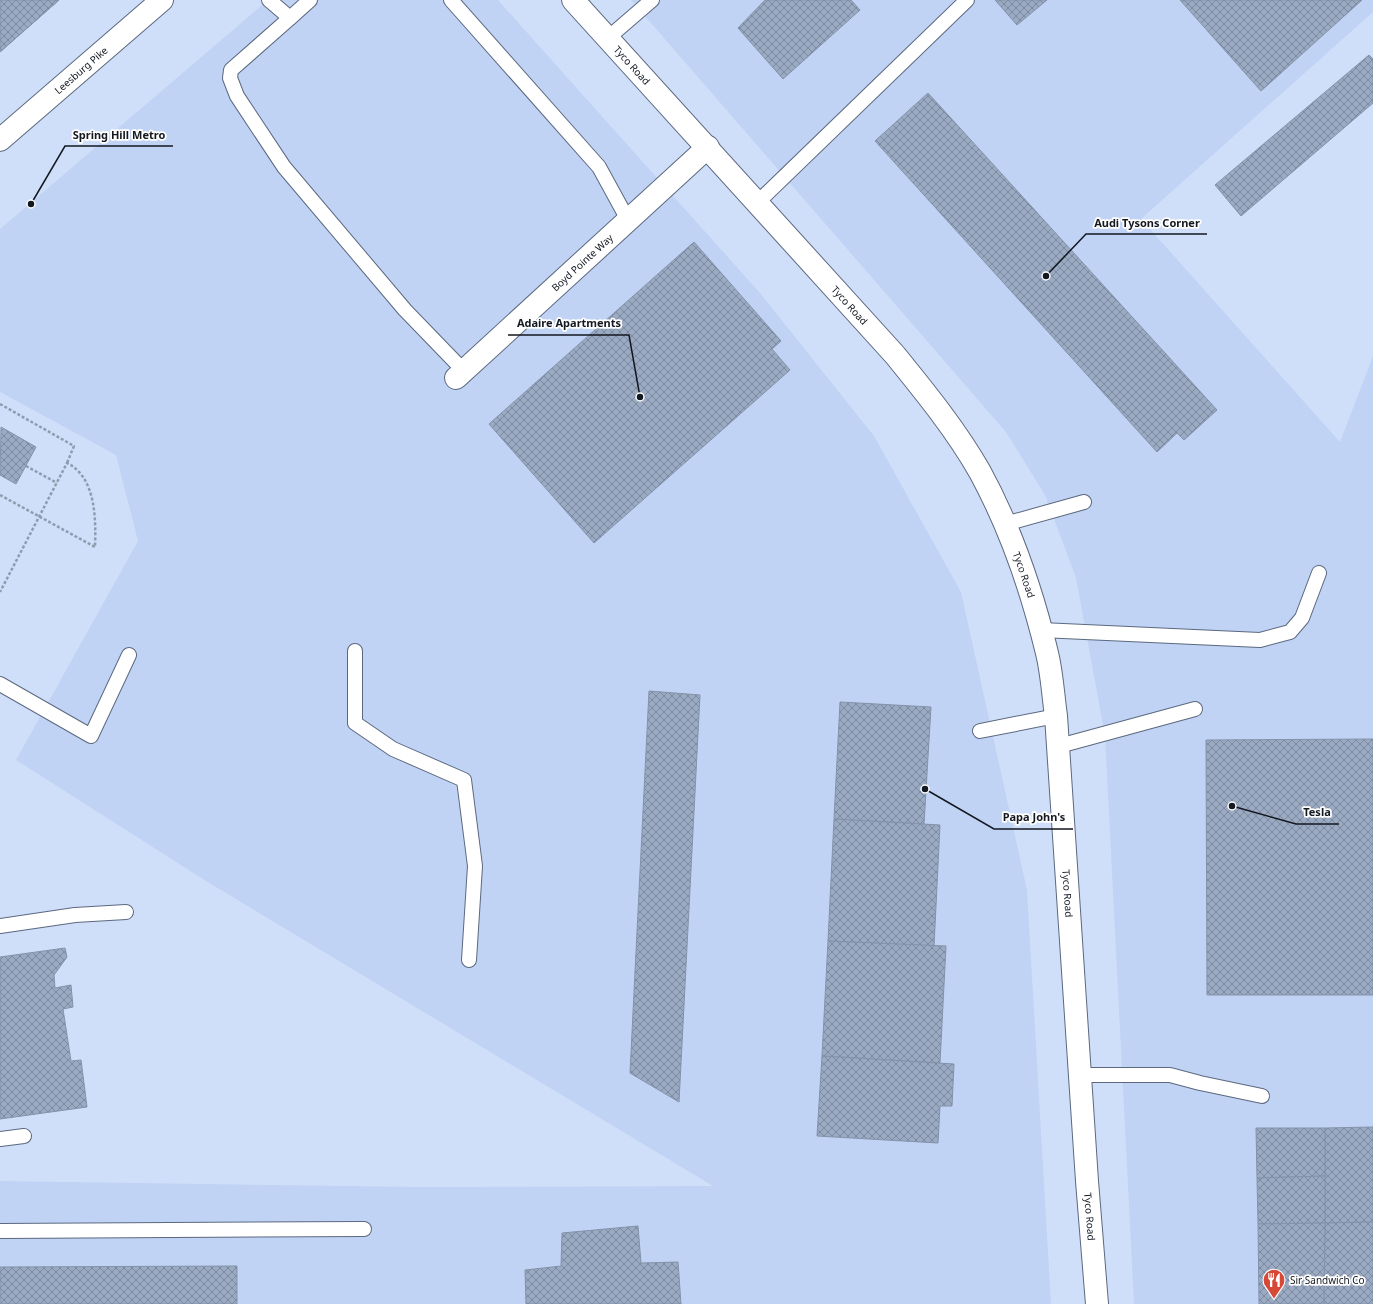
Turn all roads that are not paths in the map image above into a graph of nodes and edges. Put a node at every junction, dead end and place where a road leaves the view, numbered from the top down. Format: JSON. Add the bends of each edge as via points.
{"nodes":[{"id":1,"x":162,"y":0,"type":"edge"},
{"id":2,"x":269,"y":0,"type":"edge"},
{"id":3,"x":310,"y":0,"type":"edge"},
{"id":4,"x":451,"y":0,"type":"edge"},
{"id":5,"x":573,"y":0,"type":"edge"},
{"id":6,"x":652,"y":0,"type":"edge"},
{"id":7,"x":967,"y":0,"type":"edge"},
{"id":8,"x":290,"y":18,"type":"junction"},
{"id":9,"x":608,"y":38,"type":"junction"},
{"id":10,"x":0,"y":140,"type":"edge"},
{"id":11,"x":708,"y":147,"type":"junction"},
{"id":12,"x":757,"y":202,"type":"junction"},
{"id":13,"x":628,"y":220,"type":"junction"},
{"id":14,"x":460,"y":375,"type":"joint"},
{"id":15,"x":1084,"y":502,"type":"dead end"},
{"id":16,"x":1005,"y":524,"type":"junction"},
{"id":17,"x":1319,"y":573,"type":"dead end"},
{"id":18,"x":1041,"y":630,"type":"junction"},
{"id":19,"x":355,"y":651,"type":"dead end"},
{"id":20,"x":129,"y":654,"type":"dead end"},
{"id":21,"x":0,"y":684,"type":"edge"},
{"id":22,"x":1195,"y":709,"type":"dead end"},
{"id":23,"x":1056,"y":716,"type":"junction"},
{"id":24,"x":980,"y":731,"type":"dead end"},
{"id":25,"x":1059,"y":746,"type":"junction"},
{"id":26,"x":126,"y":912,"type":"dead end"},
{"id":27,"x":0,"y":926,"type":"edge"},
{"id":28,"x":469,"y":960,"type":"dead end"},
{"id":29,"x":1080,"y":1075,"type":"junction"},
{"id":30,"x":1262,"y":1096,"type":"dead end"},
{"id":31,"x":24,"y":1136,"type":"dead end"},
{"id":32,"x":0,"y":1139,"type":"edge"},
{"id":33,"x":364,"y":1229,"type":"dead end"},
{"id":34,"x":0,"y":1231,"type":"edge"},
{"id":35,"x":1097,"y":1304,"type":"edge"}],
"edges":[{"from":1,"to":10,"type":"main road","name":"Leesburg Pike"},
{"from":2,"to":8,"type":"lane"},
{"from":3,"to":8,"type":"lane"},
{"from":4,"to":13,"type":"lane","via":[[599,167]]},
{"from":5,"to":9,"type":"main road","name":"Tyco Road"},
{"from":6,"to":9,"type":"lane"},
{"from":7,"to":12,"type":"lane"},
{"from":8,"to":14,"type":"lane","via":[[231,70],[230,78],[237,96],[284,167]]},
{"from":9,"to":11,"type":"main road","name":"Tyco Road"},
{"from":11,"to":12,"type":"main road","name":"Tyco Road"},
{"from":11,"to":13,"type":"main road","name":"Boyd Pointe Way"},
{"from":12,"to":16,"type":"main road","name":"Tyco Road","via":[[895,355],[941,412],[979,472]]},
{"from":13,"to":14,"type":"main road","name":"Boyd Pointe Way"},
{"from":15,"to":16,"type":"lane"},
{"from":16,"to":18,"type":"main road","name":"Tyco Road","via":[[1028,584]]},
{"from":17,"to":18,"type":"lane","via":[[1302,618],[1290,632],[1260,640]]},
{"from":18,"to":23,"type":"main road","name":"Tyco Road"},
{"from":19,"to":28,"type":"lane","via":[[356,723],[393,749],[464,780],[475,866]]},
{"from":20,"to":21,"type":"lane","via":[[91,736]]},
{"from":22,"to":25,"type":"lane"},
{"from":23,"to":24,"type":"lane"},
{"from":23,"to":25,"type":"main road","name":"Tyco Road"},
{"from":25,"to":29,"type":"main road","name":"Tyco Road"},
{"from":26,"to":27,"type":"lane","via":[[75,915]]},
{"from":29,"to":30,"type":"lane","via":[[1170,1074]]},
{"from":29,"to":35,"type":"main road","name":"Tyco Road"},
{"from":31,"to":32,"type":"lane"},
{"from":33,"to":34,"type":"lane"}]}
